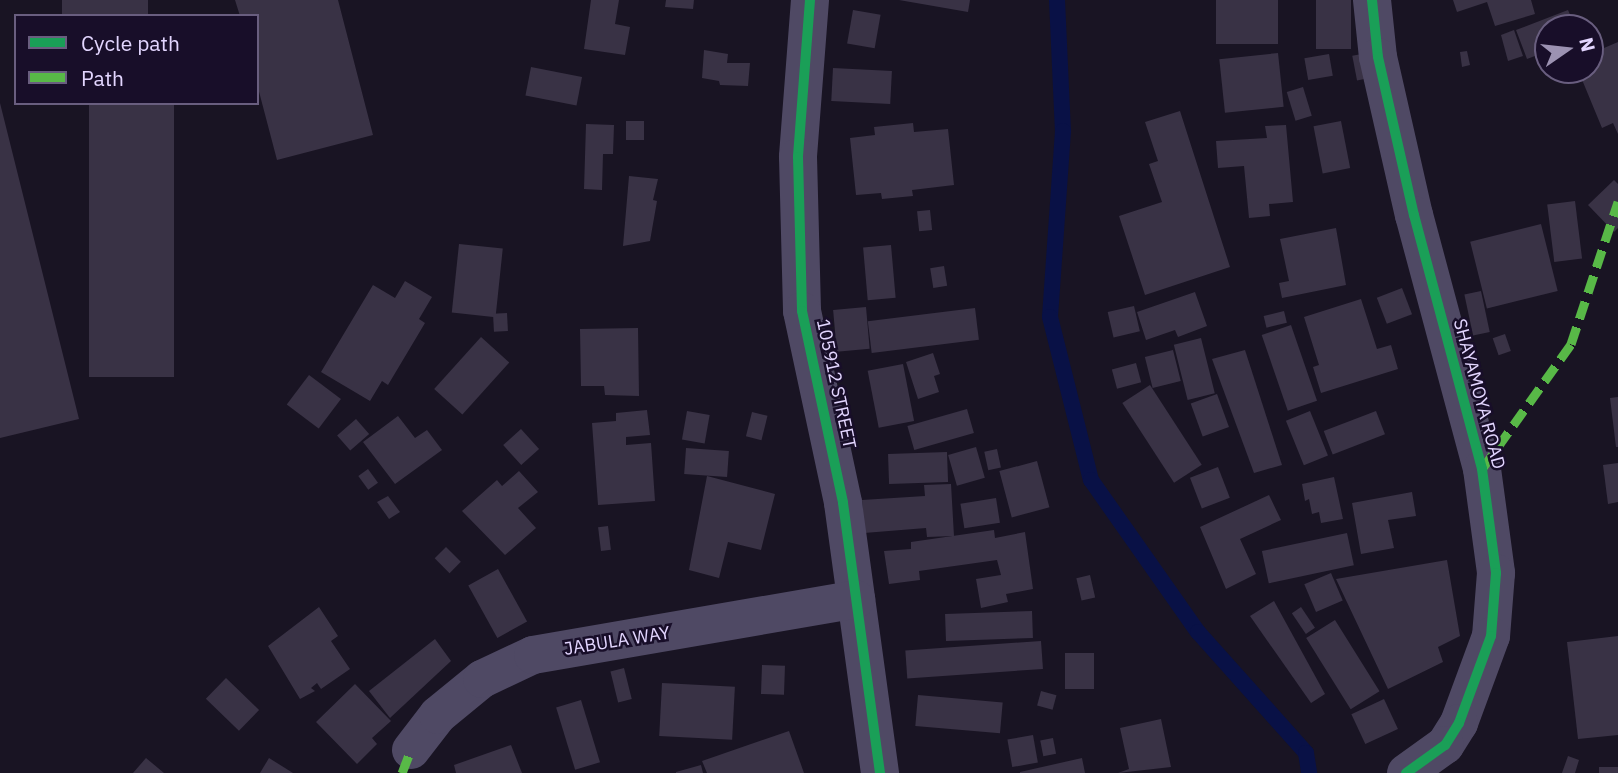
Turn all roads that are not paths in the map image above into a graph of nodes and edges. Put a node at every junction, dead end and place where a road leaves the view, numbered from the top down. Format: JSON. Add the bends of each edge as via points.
{"nodes":[{"id":1,"x":810,"y":0,"type":"edge"},
{"id":2,"x":1372,"y":0,"type":"edge"},
{"id":3,"x":856,"y":599,"type":"junction"},
{"id":4,"x":411,"y":750,"type":"dead end"},
{"id":5,"x":1450,"y":759,"type":"edge"},
{"id":6,"x":880,"y":773,"type":"edge"},
{"id":7,"x":1406,"y":773,"type":"edge"}],
"edges":[{"from":1,"to":3,"type":"street","name":"105912 STREET","via":[[798,157],[802,311],[843,503]]},
{"from":2,"to":5,"type":"street","name":"SHAYAMOYA ROAD","via":[[1378,57],[1414,215],[1491,515],[1496,573],[1491,636]]},
{"from":3,"to":4,"type":"street","name":"JABULA WAY","via":[[533,655],[482,680],[438,715]]},
{"from":3,"to":6,"type":"street","name":"105912 STREET"},
{"from":5,"to":7,"type":"street","name":"SHAYAMOYA ROAD"}]}
